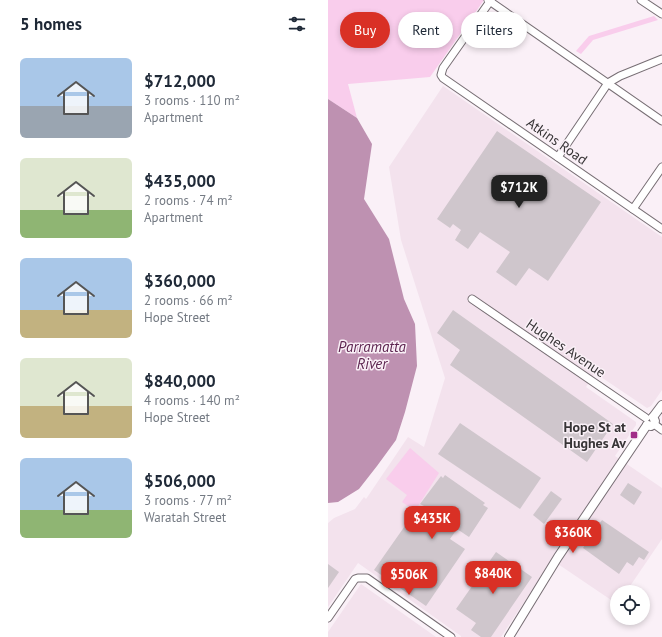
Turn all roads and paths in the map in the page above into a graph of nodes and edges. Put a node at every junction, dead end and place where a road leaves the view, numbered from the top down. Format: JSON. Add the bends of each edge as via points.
{"nodes":[{"id":1,"x":490,"y":0,"type":"edge"},
{"id":2,"x":641,"y":0,"type":"edge"},
{"id":3,"x":662,"y":14,"type":"edge"},
{"id":4,"x":662,"y":59,"type":"edge"},
{"id":5,"x":608,"y":83,"type":"junction"},
{"id":6,"x":662,"y":121,"type":"edge"},
{"id":7,"x":558,"y":157,"type":"junction"},
{"id":8,"x":662,"y":167,"type":"edge"},
{"id":9,"x":633,"y":209,"type":"junction"},
{"id":10,"x":662,"y":229,"type":"edge"},
{"id":11,"x":472,"y":299,"type":"dead end"},
{"id":12,"x":662,"y":405,"type":"edge"},
{"id":13,"x":650,"y":421,"type":"junction"},
{"id":14,"x":662,"y":430,"type":"edge"},
{"id":15,"x":328,"y":618,"type":"edge"},
{"id":16,"x":451,"y":637,"type":"edge"},
{"id":17,"x":509,"y":637,"type":"edge"}],
"edges":[{"from":1,"to":5,"type":"street"},
{"from":1,"to":7,"type":"street","name":"Atkins Road","via":[[441,75]]},
{"from":2,"to":3,"type":"street"},
{"from":4,"to":5,"type":"street"},
{"from":5,"to":6,"type":"street"},
{"from":5,"to":7,"type":"street"},
{"from":7,"to":9,"type":"street","name":"Atkins Road"},
{"from":8,"to":9,"type":"street"},
{"from":9,"to":10,"type":"street","name":"Atkins Road"},
{"from":11,"to":13,"type":"street","name":"Hughes Avenue"},
{"from":12,"to":13,"type":"street"},
{"from":13,"to":14,"type":"street","name":"Hughes Avenue"},
{"from":13,"to":17,"type":"street","via":[[558,558]]},
{"from":15,"to":16,"type":"street","via":[[355,579],[367,578]]}]}
